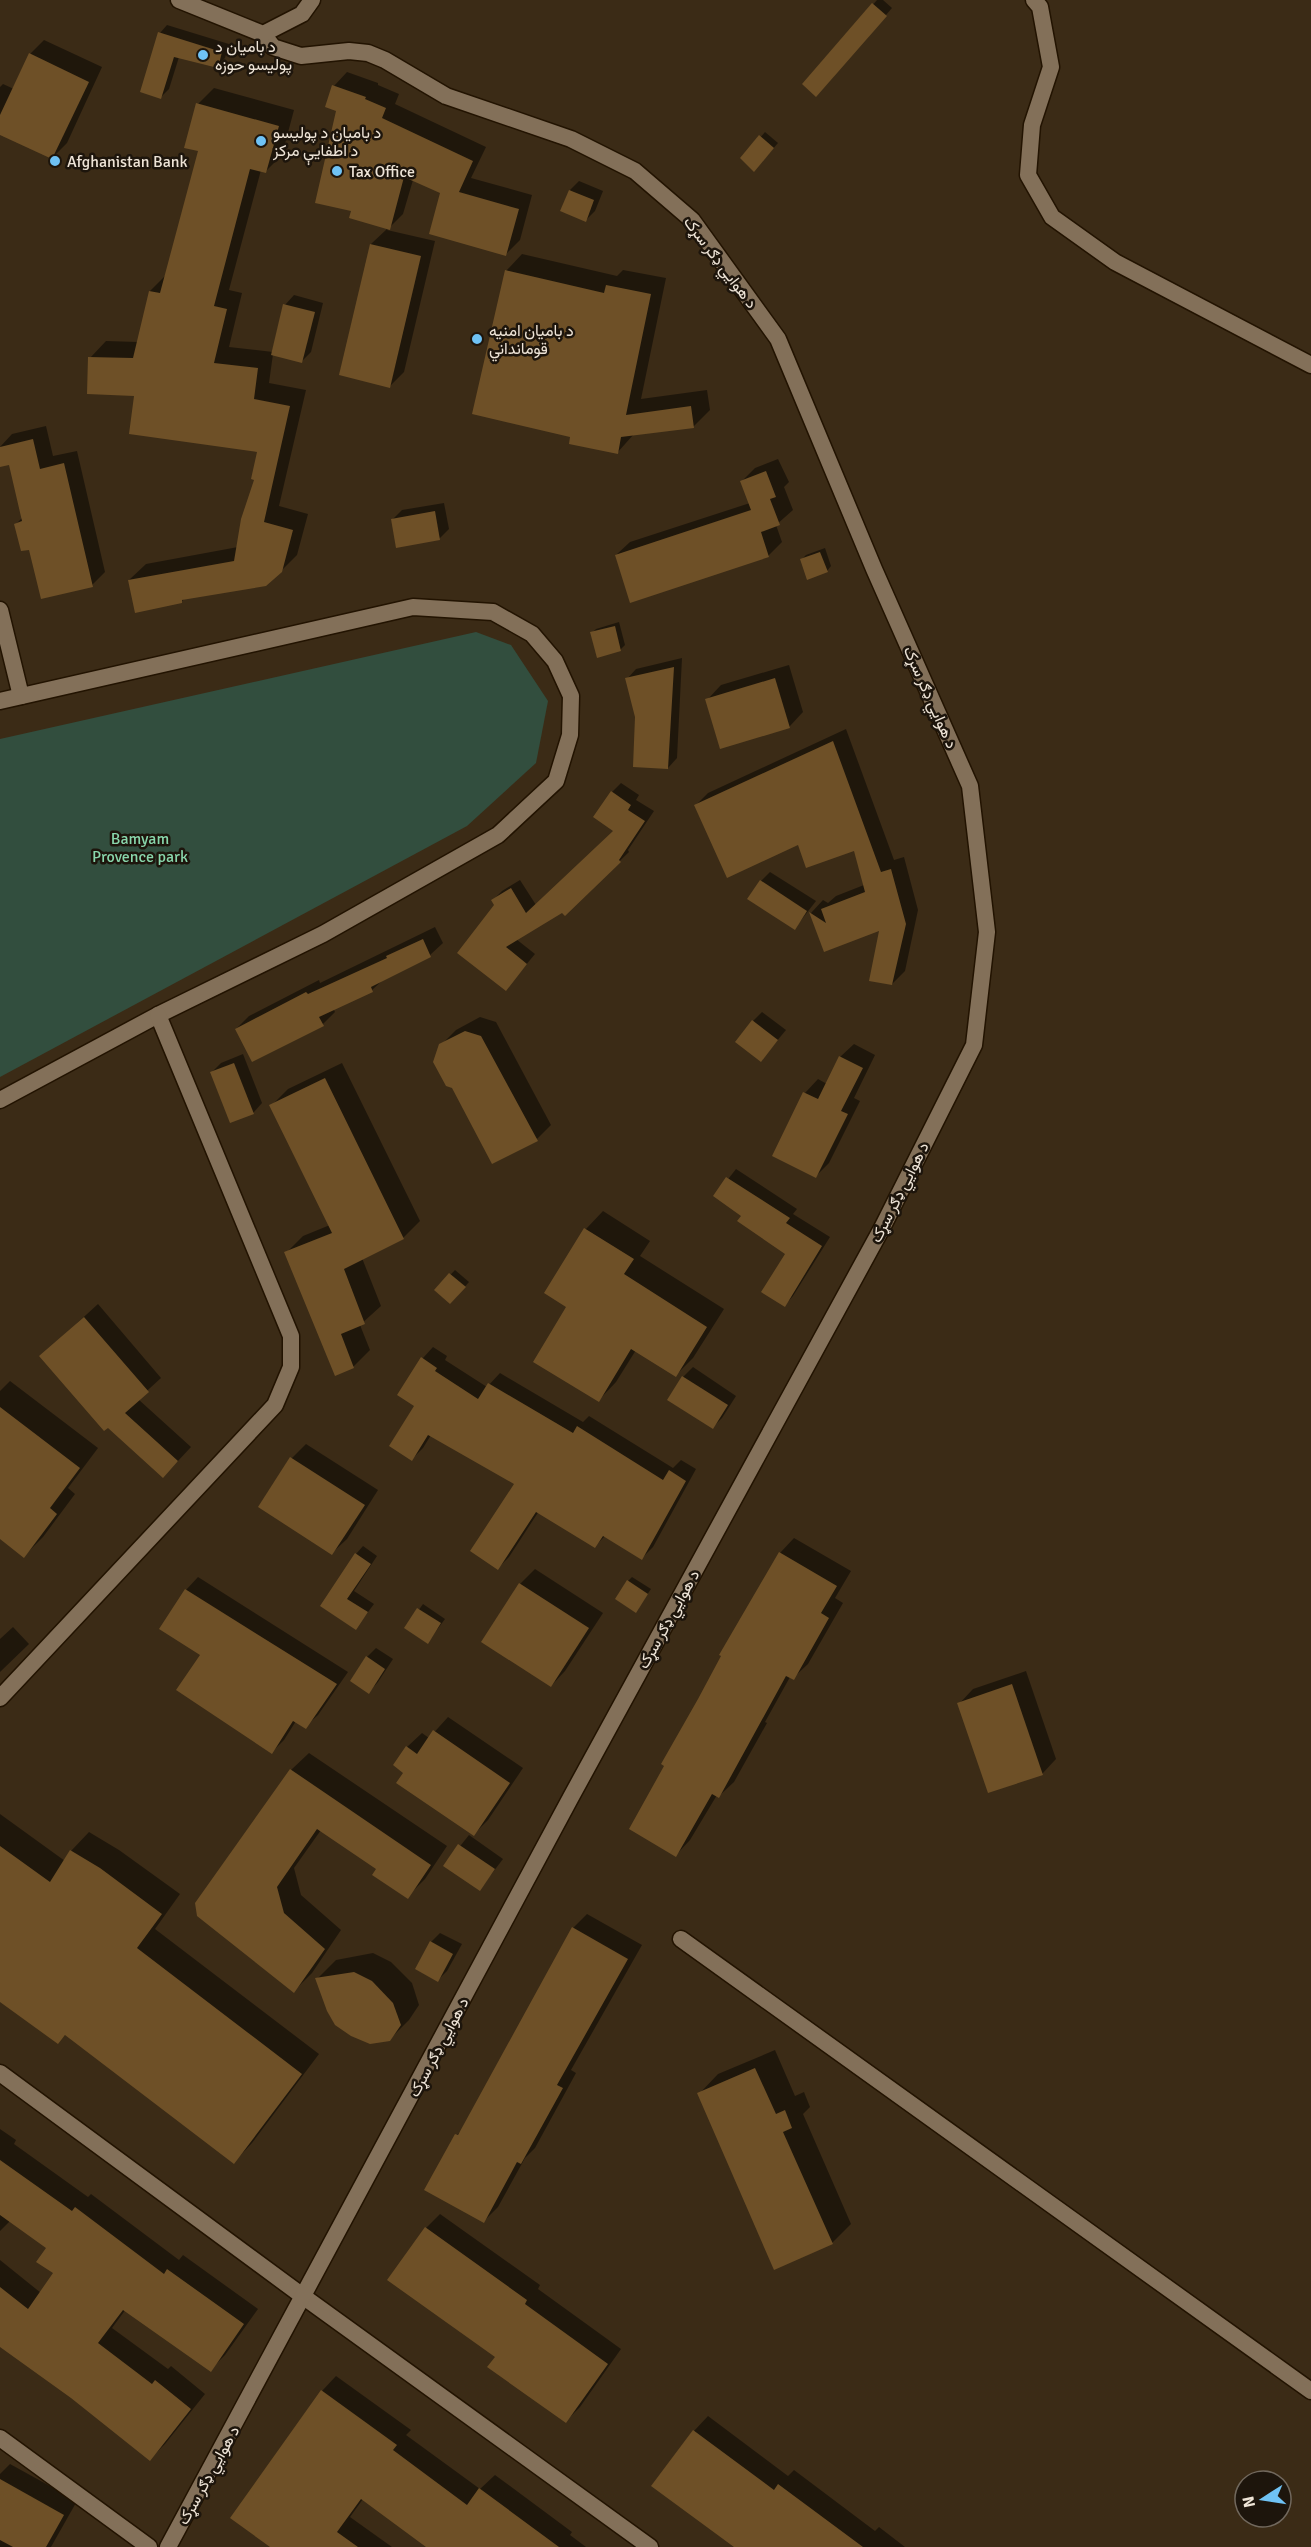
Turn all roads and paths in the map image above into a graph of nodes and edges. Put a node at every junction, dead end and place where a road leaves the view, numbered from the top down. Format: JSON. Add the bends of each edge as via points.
{"nodes":[{"id":1,"x":179,"y":0,"type":"edge"},
{"id":2,"x":312,"y":0,"type":"edge"},
{"id":3,"x":1034,"y":0,"type":"edge"},
{"id":4,"x":263,"y":34,"type":"junction"},
{"id":5,"x":1311,"y":365,"type":"edge"},
{"id":6,"x":0,"y":610,"type":"edge"},
{"id":7,"x":21,"y":696,"type":"junction"},
{"id":8,"x":0,"y":701,"type":"edge"},
{"id":9,"x":158,"y":1015,"type":"junction"},
{"id":10,"x":0,"y":1101,"type":"edge"},
{"id":11,"x":0,"y":1698,"type":"edge"},
{"id":12,"x":681,"y":1939,"type":"dead end"},
{"id":13,"x":0,"y":2073,"type":"edge"},
{"id":14,"x":304,"y":2297,"type":"junction"},
{"id":15,"x":1311,"y":2391,"type":"edge"},
{"id":16,"x":0,"y":2438,"type":"edge"},
{"id":17,"x":149,"y":2547,"type":"edge"},
{"id":18,"x":168,"y":2547,"type":"edge"},
{"id":19,"x":651,"y":2547,"type":"edge"}],
"edges":[{"from":1,"to":4,"type":"street","name":"د هوايي ډګر سړک"},
{"from":2,"to":4,"type":"street","via":[[302,14]]},
{"from":3,"to":5,"type":"street","via":[[1040,7],[1052,67],[1032,125],[1028,175],[1052,217],[1115,262]]},
{"from":4,"to":14,"type":"street","name":"د هوايي ډګر سړک","via":[[273,47],[301,56],[368,53],[446,96],[571,139],[635,171],[692,220],[778,339],[970,786],[987,932],[974,1045],[964,1065],[882,1228]]},
{"from":6,"to":7,"type":"street"},
{"from":7,"to":8,"type":"street"},
{"from":7,"to":9,"type":"street","via":[[413,607],[493,612],[532,634],[555,661],[571,696],[570,735],[556,781],[498,835],[323,934]]},
{"from":9,"to":10,"type":"street"},
{"from":9,"to":11,"type":"street","via":[[291,1336],[291,1367],[275,1405]]},
{"from":12,"to":15,"type":"street"},
{"from":13,"to":14,"type":"street"},
{"from":14,"to":18,"type":"street","name":"د هوايي ډګر سړک"},
{"from":14,"to":19,"type":"street"},
{"from":16,"to":17,"type":"street"}]}
